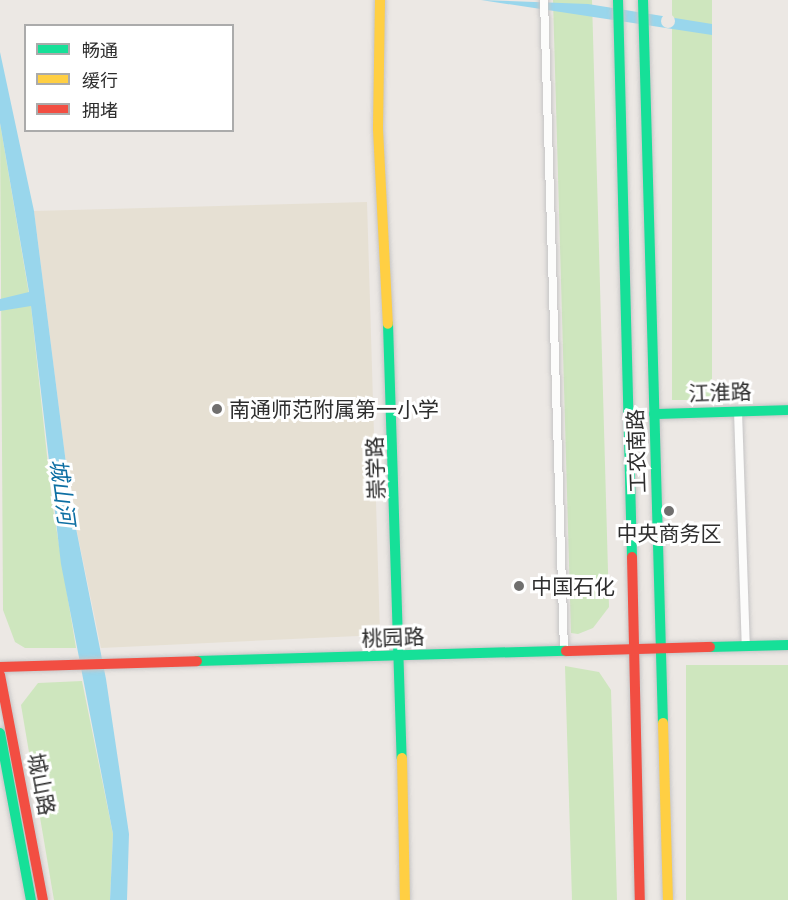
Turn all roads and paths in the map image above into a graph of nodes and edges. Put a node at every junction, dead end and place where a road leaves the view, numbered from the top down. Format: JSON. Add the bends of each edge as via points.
{"nodes":[{"id":1,"x":380,"y":0,"type":"edge"},
{"id":2,"x":618,"y":1,"type":"edge"},
{"id":3,"x":644,"y":3,"type":"edge"},
{"id":4,"x":544,"y":4,"type":"edge"},
{"id":5,"x":788,"y":410,"type":"edge"},
{"id":6,"x":738,"y":411,"type":"junction"},
{"id":7,"x":654,"y":414,"type":"junction"},
{"id":8,"x":788,"y":645,"type":"edge"},
{"id":9,"x":746,"y":646,"type":"junction"},
{"id":10,"x":662,"y":647,"type":"junction"},
{"id":11,"x":634,"y":648,"type":"junction"},
{"id":12,"x":564,"y":650,"type":"junction"},
{"id":13,"x":397,"y":656,"type":"junction"},
{"id":14,"x":0,"y":667,"type":"edge"},
{"id":15,"x":0,"y":675,"type":"edge"},
{"id":16,"x":0,"y":732,"type":"edge"},
{"id":17,"x":31,"y":900,"type":"edge"},
{"id":18,"x":43,"y":900,"type":"edge"},
{"id":19,"x":405,"y":900,"type":"edge"},
{"id":20,"x":640,"y":900,"type":"edge"},
{"id":21,"x":668,"y":900,"type":"edge"}],
"edges":[{"from":1,"to":13,"type":"main road","name":"崇学路","via":[[378,129],[395,468]]},
{"from":2,"to":11,"type":"main road","name":"工农南路"},
{"from":3,"to":7,"type":"main road","name":"工农南路"},
{"from":4,"to":12,"type":"street"},
{"from":5,"to":6,"type":"main road","name":"江淮路"},
{"from":6,"to":7,"type":"main road","name":"江淮路"},
{"from":6,"to":9,"type":"street"},
{"from":7,"to":10,"type":"main road","name":"工农南路"},
{"from":8,"to":9,"type":"main road","name":"桃园路"},
{"from":9,"to":10,"type":"main road","name":"桃园路"},
{"from":10,"to":11,"type":"main road","name":"桃园路"},
{"from":10,"to":21,"type":"main road","name":"工农南路"},
{"from":11,"to":12,"type":"main road","name":"桃园路"},
{"from":11,"to":20,"type":"main road","name":"工农南路"},
{"from":12,"to":13,"type":"main road","name":"桃园路"},
{"from":13,"to":14,"type":"main road","name":"桃园路"},
{"from":13,"to":19,"type":"main road","name":"崇学路"},
{"from":15,"to":18,"type":"main road","name":"城山路"},
{"from":16,"to":17,"type":"main road","name":"城山路"}]}
